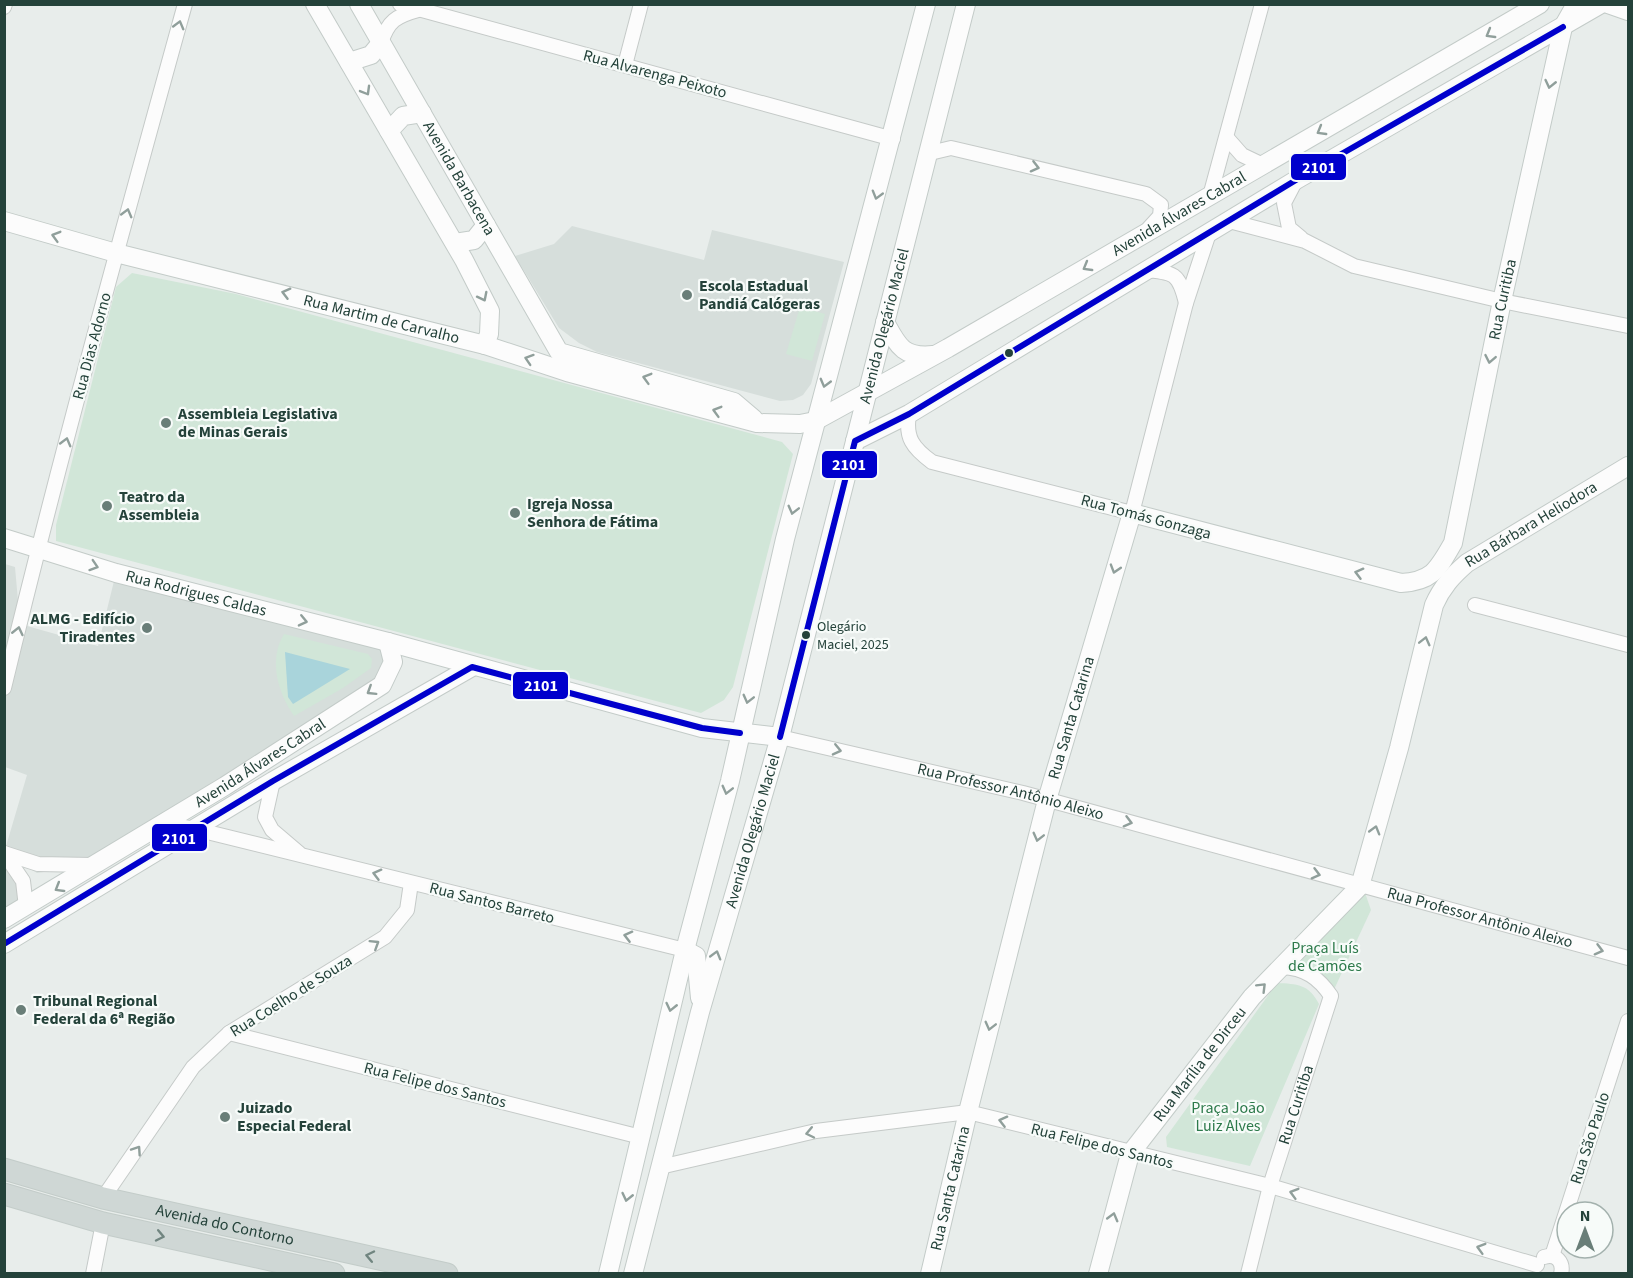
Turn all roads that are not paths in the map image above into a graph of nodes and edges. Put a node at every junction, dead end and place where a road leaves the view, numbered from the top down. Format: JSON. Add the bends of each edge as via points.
{"nodes":[{"id":1,"x":185,"y":4,"type":"edge"},
{"id":2,"x":315,"y":4,"type":"edge"},
{"id":3,"x":360,"y":4,"type":"edge"},
{"id":4,"x":400,"y":4,"type":"edge"},
{"id":5,"x":641,"y":4,"type":"edge"},
{"id":6,"x":926,"y":4,"type":"edge"},
{"id":7,"x":966,"y":4,"type":"edge"},
{"id":8,"x":1262,"y":4,"type":"edge"},
{"id":9,"x":1540,"y":4,"type":"edge"},
{"id":10,"x":1576,"y":4,"type":"edge"},
{"id":11,"x":1601,"y":4,"type":"edge"},
{"id":12,"x":1608,"y":4,"type":"edge"},
{"id":13,"x":418,"y":10,"type":"junction"},
{"id":14,"x":1629,"y":11,"type":"edge"},
{"id":15,"x":1563,"y":27,"type":"junction"},
{"id":16,"x":381,"y":43,"type":"junction"},
{"id":17,"x":349,"y":62,"type":"junction"},
{"id":18,"x":625,"y":66,"type":"junction"},
{"id":19,"x":422,"y":113,"type":"junction"},
{"id":20,"x":389,"y":130,"type":"junction"},
{"id":21,"x":1227,"y":138,"type":"junction"},
{"id":22,"x":892,"y":139,"type":"junction"},
{"id":23,"x":930,"y":153,"type":"junction"},
{"id":24,"x":1263,"y":165,"type":"junction"},
{"id":25,"x":1296,"y":180,"type":"junction"},
{"id":26,"x":1210,"y":196,"type":"junction"},
{"id":27,"x":4,"y":221,"type":"edge"},
{"id":28,"x":1229,"y":221,"type":"junction"},
{"id":29,"x":486,"y":225,"type":"junction"},
{"id":30,"x":1209,"y":233,"type":"junction"},
{"id":31,"x":1143,"y":234,"type":"junction"},
{"id":32,"x":1305,"y":241,"type":"junction"},
{"id":33,"x":454,"y":243,"type":"junction"},
{"id":34,"x":496,"y":243,"type":"junction"},
{"id":35,"x":116,"y":253,"type":"junction"},
{"id":36,"x":464,"y":260,"type":"junction"},
{"id":37,"x":1144,"y":270,"type":"junction"},
{"id":38,"x":1502,"y":301,"type":"junction"},
{"id":39,"x":1186,"y":303,"type":"junction"},
{"id":40,"x":885,"y":322,"type":"junction"},
{"id":41,"x":1629,"y":326,"type":"edge"},
{"id":42,"x":485,"y":345,"type":"junction"},
{"id":43,"x":935,"y":354,"type":"junction"},
{"id":44,"x":866,"y":393,"type":"junction"},
{"id":45,"x":909,"y":414,"type":"junction"},
{"id":46,"x":815,"y":421,"type":"junction"},
{"id":47,"x":757,"y":423,"type":"junction"},
{"id":48,"x":855,"y":441,"type":"junction"},
{"id":49,"x":1629,"y":466,"type":"edge"},
{"id":50,"x":1132,"y":513,"type":"junction"},
{"id":51,"x":4,"y":538,"type":"edge"},
{"id":52,"x":1453,"y":543,"type":"junction"},
{"id":53,"x":38,"y":548,"type":"junction"},
{"id":54,"x":1467,"y":563,"type":"junction"},
{"id":55,"x":1416,"y":582,"type":"joint"},
{"id":56,"x":1474,"y":604,"type":"dead end"},
{"id":57,"x":388,"y":642,"type":"junction"},
{"id":58,"x":1629,"y":645,"type":"edge"},
{"id":59,"x":472,"y":667,"type":"junction"},
{"id":60,"x":4,"y":688,"type":"edge"},
{"id":61,"x":740,"y":733,"type":"junction"},
{"id":62,"x":780,"y":737,"type":"junction"},
{"id":63,"x":273,"y":781,"type":"junction"},
{"id":64,"x":1047,"y":800,"type":"junction"},
{"id":65,"x":162,"y":823,"type":"junction"},
{"id":66,"x":195,"y":829,"type":"junction"},
{"id":67,"x":4,"y":853,"type":"edge"},
{"id":68,"x":300,"y":854,"type":"junction"},
{"id":69,"x":99,"y":864,"type":"junction"},
{"id":70,"x":411,"y":883,"type":"junction"},
{"id":71,"x":1360,"y":886,"type":"junction"},
{"id":72,"x":26,"y":907,"type":"junction"},
{"id":73,"x":4,"y":919,"type":"edge"},
{"id":74,"x":4,"y":932,"type":"edge"},
{"id":75,"x":4,"y":944,"type":"edge"},
{"id":76,"x":685,"y":950,"type":"junction"},
{"id":77,"x":1629,"y":958,"type":"edge"},
{"id":78,"x":1282,"y":967,"type":"junction"},
{"id":79,"x":700,"y":1012,"type":"junction"},
{"id":80,"x":1629,"y":1021,"type":"edge"},
{"id":81,"x":229,"y":1033,"type":"junction"},
{"id":82,"x":968,"y":1112,"type":"junction"},
{"id":83,"x":641,"y":1137,"type":"junction"},
{"id":84,"x":1130,"y":1154,"type":"junction"},
{"id":85,"x":4,"y":1155,"type":"edge"},
{"id":86,"x":660,"y":1167,"type":"junction"},
{"id":87,"x":4,"y":1169,"type":"edge"},
{"id":88,"x":1270,"y":1186,"type":"junction"},
{"id":89,"x":4,"y":1194,"type":"edge"},
{"id":90,"x":103,"y":1198,"type":"junction"},
{"id":91,"x":4,"y":1206,"type":"edge"},
{"id":92,"x":103,"y":1223,"type":"junction"},
{"id":93,"x":1552,"y":1256,"type":"junction"},
{"id":94,"x":1538,"y":1269,"type":"edge"},
{"id":95,"x":1561,"y":1272,"type":"edge"},
{"id":96,"x":93,"y":1274,"type":"edge"},
{"id":97,"x":334,"y":1274,"type":"edge"},
{"id":98,"x":447,"y":1274,"type":"edge"},
{"id":99,"x":608,"y":1274,"type":"edge"},
{"id":100,"x":633,"y":1274,"type":"edge"},
{"id":101,"x":930,"y":1274,"type":"edge"},
{"id":102,"x":1098,"y":1274,"type":"edge"},
{"id":103,"x":1248,"y":1274,"type":"edge"},
{"id":104,"x":1577,"y":1274,"type":"edge"}],
"edges":[{"from":35,"to":1,"type":"street","name":"Rua Dias Adorno","one_way":true},
{"from":2,"to":17,"type":"main road"},
{"from":3,"to":16,"type":"main road","name":"Avenida Barbacena"},
{"from":4,"to":13,"type":"street","name":"Rua Alvarenga Peixoto"},
{"from":5,"to":18,"type":"street"},
{"from":6,"to":22,"type":"main road","name":"Avenida Olegário Maciel"},
{"from":7,"to":23,"type":"main road","name":"Avenida Olegário Maciel"},
{"from":8,"to":21,"type":"street"},
{"from":9,"to":24,"type":"main road","name":"Avenida Álvares Cabral","one_way":true},
{"from":10,"to":15,"type":"main road","name":"Rua Curitiba"},
{"from":11,"to":15,"type":"main road","name":"Avenida Álvares Cabral"},
{"from":12,"to":14,"type":"main road"},
{"from":13,"to":16,"type":"street","via":[[397,16],[386,27]]},
{"from":13,"to":18,"type":"street","name":"Rua Alvarenga Peixoto"},
{"from":15,"to":25,"type":"main road","name":"Avenida Álvares Cabral"},
{"from":15,"to":38,"type":"main road","name":"Rua Curitiba","one_way":true},
{"from":16,"to":17,"type":"main road","via":[[371,55]]},
{"from":16,"to":19,"type":"main road","name":"Avenida Barbacena"},
{"from":17,"to":20,"type":"main road","one_way":true},
{"from":18,"to":22,"type":"street","name":"Rua Alvarenga Peixoto"},
{"from":19,"to":20,"type":"main road","via":[[403,117]]},
{"from":19,"to":29,"type":"main road","name":"Avenida Barbacena"},
{"from":20,"to":33,"type":"main road"},
{"from":21,"to":24,"type":"street","via":[[1242,155]]},
{"from":21,"to":26,"type":"street"},
{"from":22,"to":46,"type":"main road","name":"Avenida Olegário Maciel","one_way":true},
{"from":23,"to":31,"type":"street","one_way":true,"via":[[951,148],[1146,194],[1161,206],[1160,216]]},
{"from":23,"to":40,"type":"main road","name":"Avenida Olegário Maciel"},
{"from":24,"to":26,"type":"main road","name":"Avenida Álvares Cabral"},
{"from":25,"to":28,"type":"main road","name":"Avenida Álvares Cabral"},
{"from":25,"to":32,"type":"street","via":[[1284,203],[1285,216],[1289,228]]},
{"from":26,"to":31,"type":"main road","name":"Avenida Álvares Cabral"},
{"from":35,"to":27,"type":"main road","name":"Rua Martim de Carvalho","one_way":true},
{"from":28,"to":30,"type":"main road","name":"Avenida Álvares Cabral"},
{"from":28,"to":32,"type":"street"},
{"from":29,"to":33,"type":"main road","via":[[474,240]]},
{"from":29,"to":34,"type":"main road","name":"Avenida Barbacena"},
{"from":30,"to":37,"type":"main road","name":"Avenida Álvares Cabral"},
{"from":30,"to":39,"type":"street","name":"Rua Santa Catarina"},
{"from":31,"to":43,"type":"main road","name":"Avenida Álvares Cabral","one_way":true},
{"from":32,"to":38,"type":"street","via":[[1354,266]]},
{"from":33,"to":36,"type":"main road"},
{"from":34,"to":36,"type":"main road","via":[[478,247]]},
{"from":47,"to":34,"type":"main road","name":"Avenida Barbacena","one_way":true,"via":[[734,402],[559,352]]},
{"from":42,"to":35,"type":"main road","name":"Rua Martim de Carvalho","one_way":true},
{"from":53,"to":35,"type":"street","name":"Rua Dias Adorno","one_way":true},
{"from":36,"to":42,"type":"main road","one_way":true,"via":[[490,311]]},
{"from":37,"to":39,"type":"street","via":[[1175,276]]},
{"from":37,"to":45,"type":"main road","name":"Avenida Álvares Cabral"},
{"from":38,"to":41,"type":"street"},
{"from":38,"to":52,"type":"main road","name":"Rua Curitiba","one_way":true},
{"from":39,"to":50,"type":"street","name":"Rua Santa Catarina"},
{"from":40,"to":43,"type":"main road","via":[[906,351],[917,357]]},
{"from":40,"to":44,"type":"main road","name":"Avenida Olegário Maciel"},
{"from":47,"to":42,"type":"main road","name":"Rua Martim de Carvalho","one_way":true,"via":[[567,372]]},
{"from":43,"to":44,"type":"main road","name":"Avenida Álvares Cabral"},
{"from":44,"to":46,"type":"main road","name":"Avenida Álvares Cabral"},
{"from":44,"to":48,"type":"main road","name":"Avenida Olegário Maciel"},
{"from":45,"to":48,"type":"main road","name":"Avenida Álvares Cabral"},
{"from":45,"to":50,"type":"street","name":"Rua Tomás Gonzaga","via":[[910,441],[932,462]]},
{"from":46,"to":47,"type":"main road","name":"Rua Martim de Carvalho"},
{"from":46,"to":61,"type":"main road","name":"Avenida Olegário Maciel","one_way":true},
{"from":48,"to":62,"type":"main road","name":"Avenida Olegário Maciel"},
{"from":49,"to":54,"type":"main road","name":"Rua Bárbara Heliodora"},
{"from":55,"to":50,"type":"main road","name":"Rua Tomás Gonzaga","one_way":true,"via":[[1401,584]]},
{"from":50,"to":64,"type":"main road","name":"Rua Santa Catarina","one_way":true},
{"from":51,"to":53,"type":"main road","name":"Rua Rodrigues Caldas"},
{"from":52,"to":54,"type":"main road","via":[[1455,554]]},
{"from":52,"to":55,"type":"main road","name":"Rua Curitiba","via":[[1438,568],[1428,578]]},
{"from":53,"to":57,"type":"main road","name":"Rua Rodrigues Caldas","one_way":true,"via":[[116,573]]},
{"from":60,"to":53,"type":"street","name":"Rua Dias Adorno","one_way":true},
{"from":71,"to":54,"type":"main road","name":"Rua Bárbara Heliodora","one_way":true,"via":[[1434,605],[1452,575]]},
{"from":56,"to":58,"type":"street"},
{"from":57,"to":59,"type":"main road","name":"Rua Professor Antônio Aleixo"},
{"from":57,"to":65,"type":"main road","name":"Avenida Álvares Cabral","one_way":true,"via":[[393,662],[382,685]]},
{"from":59,"to":61,"type":"main road","name":"Rua Professor Antônio Aleixo","via":[[702,728]]},
{"from":59,"to":63,"type":"main road","name":"Avenida Álvares Cabral"},
{"from":61,"to":62,"type":"main road","name":"Rua Professor Antônio Aleixo"},
{"from":61,"to":76,"type":"main road","name":"Avenida Olegário Maciel","one_way":true},
{"from":62,"to":64,"type":"street","name":"Rua Professor Antônio Aleixo","one_way":true},
{"from":79,"to":62,"type":"main road","name":"Avenida Olegário Maciel","one_way":true},
{"from":63,"to":66,"type":"main road","name":"Avenida Álvares Cabral"},
{"from":63,"to":68,"type":"street","name":"Rua Santos Barreto","via":[[265,818],[272,830]]},
{"from":64,"to":71,"type":"street","name":"Rua Professor Antônio Aleixo","one_way":true},
{"from":64,"to":82,"type":"main road","name":"Rua Santa Catarina","one_way":true},
{"from":65,"to":66,"type":"street","name":"Rua Santos Barreto"},
{"from":65,"to":69,"type":"main road","name":"Avenida Álvares Cabral"},
{"from":66,"to":68,"type":"street","name":"Rua Santos Barreto"},
{"from":66,"to":75,"type":"main road","name":"Avenida Álvares Cabral"},
{"from":67,"to":69,"type":"street","via":[[38,864]]},
{"from":67,"to":72,"type":"street","via":[[23,880]]},
{"from":70,"to":68,"type":"street","name":"Rua Santos Barreto","one_way":true},
{"from":69,"to":72,"type":"main road","name":"Avenida Álvares Cabral","one_way":true},
{"from":76,"to":70,"type":"street","name":"Rua Santos Barreto","one_way":true},
{"from":81,"to":70,"type":"street","name":"Rua Coelho de Souza","one_way":true,"via":[[385,937],[407,910]]},
{"from":71,"to":77,"type":"street","name":"Rua Professor Antônio Aleixo","one_way":true},
{"from":71,"to":78,"type":"main road","name":"Rua Marília de Dirceu"},
{"from":72,"to":73,"type":"main road","name":"Avenida Álvares Cabral"},
{"from":72,"to":74,"type":"main road"},
{"from":76,"to":79,"type":"main road","via":[[697,961]]},
{"from":76,"to":83,"type":"main road","name":"Avenida Olegário Maciel","one_way":true},
{"from":84,"to":78,"type":"main road","name":"Rua Marília de Dirceu","one_way":true,"via":[[1252,997]]},
{"from":78,"to":88,"type":"street","name":"Rua Curitiba","via":[[1307,972],[1322,982],[1331,996]]},
{"from":79,"to":86,"type":"main road","name":"Avenida Olegário Maciel"},
{"from":80,"to":93,"type":"street","name":"Rua São Paulo"},
{"from":81,"to":83,"type":"street","name":"Rua Felipe dos Santos"},
{"from":90,"to":81,"type":"street","name":"Rua Coelho de Souza","one_way":true,"via":[[193,1067]]},
{"from":84,"to":82,"type":"street","name":"Rua Felipe dos Santos","one_way":true},
{"from":82,"to":86,"type":"street","name":"Rua Felipe dos Santos","one_way":true,"via":[[816,1131]]},
{"from":82,"to":101,"type":"main road","name":"Rua Santa Catarina"},
{"from":83,"to":99,"type":"main road","name":"Avenida Olegário Maciel","one_way":true},
{"from":84,"to":88,"type":"street","name":"Rua Felipe dos Santos"},
{"from":102,"to":84,"type":"main road","name":"Rua Marília de Dirceu","one_way":true},
{"from":85,"to":90,"type":"main road"},
{"from":86,"to":100,"type":"main road","name":"Avenida Olegário Maciel"},
{"from":87,"to":90,"type":"main road","name":"Avenida do Contorno"},
{"from":94,"to":88,"type":"street","name":"Rua Felipe dos Santos","one_way":true},
{"from":88,"to":103,"type":"street","name":"Rua Curitiba"},
{"from":89,"to":92,"type":"main road","name":"Avenida do Contorno"},
{"from":98,"to":90,"type":"main road","name":"Avenida do Contorno","one_way":true},
{"from":91,"to":92,"type":"main road","via":[[53,1218]]},
{"from":92,"to":96,"type":"street"},
{"from":92,"to":97,"type":"main road","name":"Avenida do Contorno","one_way":true},
{"from":93,"to":94,"type":"street","via":[[1541,1258]]},
{"from":93,"to":95,"type":"street","via":[[1561,1263]]},
{"from":95,"to":104,"type":"street"}]}
